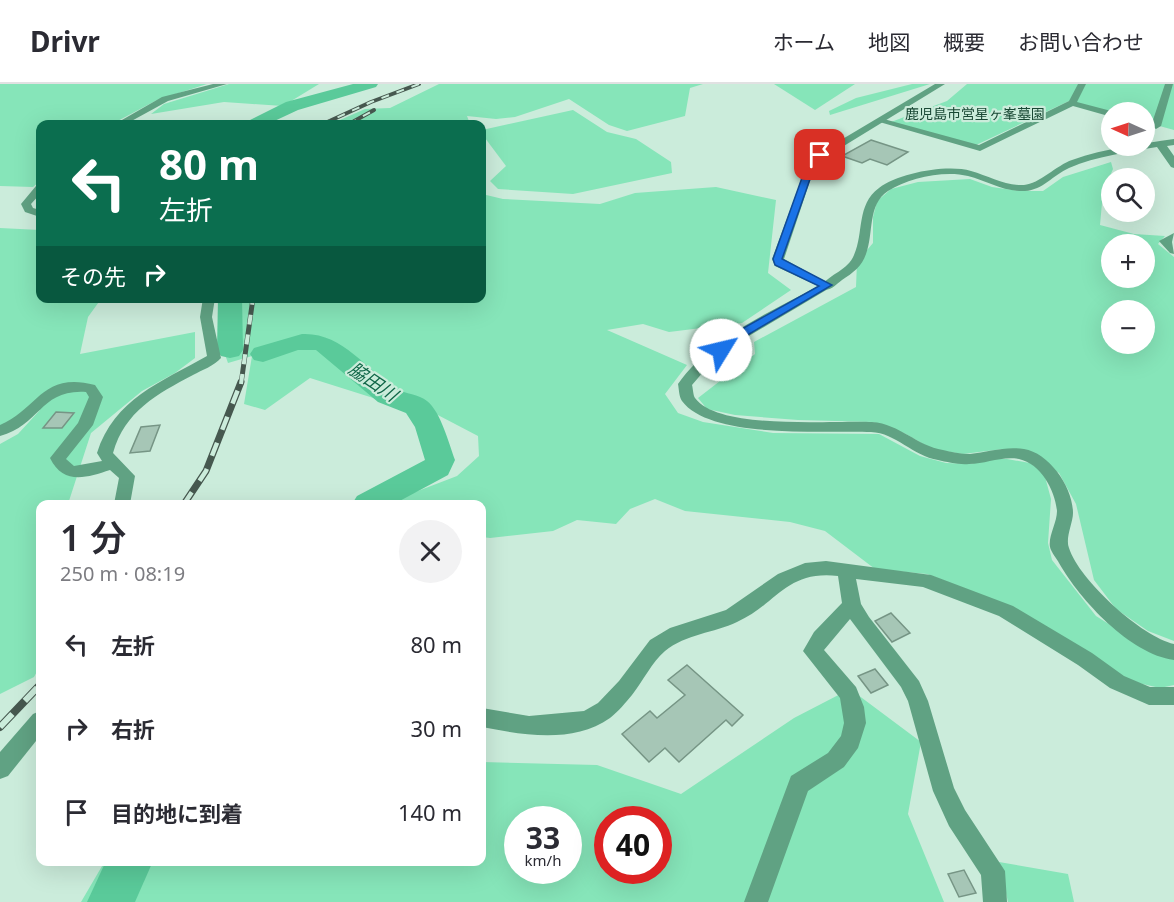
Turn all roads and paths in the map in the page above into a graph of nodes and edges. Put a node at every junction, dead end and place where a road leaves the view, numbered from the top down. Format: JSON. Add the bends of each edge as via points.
{"nodes":[{"id":1,"x":223,"y":84,"type":"edge"},
{"id":2,"x":941,"y":84,"type":"edge"},
{"id":3,"x":1082,"y":84,"type":"edge"},
{"id":4,"x":1169,"y":84,"type":"edge"},
{"id":5,"x":1072,"y":103,"type":"junction"},
{"id":6,"x":1101,"y":111,"type":"edge"},
{"id":7,"x":127,"y":120,"type":"edge"},
{"id":8,"x":880,"y":121,"type":"junction"},
{"id":9,"x":1155,"y":126,"type":"edge"},
{"id":10,"x":1174,"y":142,"type":"edge"},
{"id":11,"x":1159,"y":144,"type":"junction"},
{"id":12,"x":1174,"y":165,"type":"edge"},
{"id":13,"x":36,"y":193,"type":"edge"},
{"id":14,"x":36,"y":212,"type":"edge"},
{"id":15,"x":1174,"y":236,"type":"edge"},
{"id":16,"x":1174,"y":251,"type":"edge"},
{"id":17,"x":827,"y":285,"type":"junction"},
{"id":18,"x":208,"y":303,"type":"edge"},
{"id":19,"x":0,"y":430,"type":"edge"},
{"id":20,"x":112,"y":463,"type":"junction"},
{"id":21,"x":123,"y":500,"type":"edge"},
{"id":22,"x":846,"y":571,"type":"junction"},
{"id":23,"x":852,"y":604,"type":"junction"},
{"id":24,"x":1174,"y":652,"type":"edge"},
{"id":25,"x":1174,"y":696,"type":"edge"},
{"id":26,"x":486,"y":719,"type":"edge"},
{"id":27,"x":36,"y":726,"type":"edge"},
{"id":28,"x":0,"y":769,"type":"edge"},
{"id":29,"x":756,"y":902,"type":"edge"},
{"id":30,"x":995,"y":902,"type":"edge"}],
"edges":[{"from":1,"to":7,"type":"street","via":[[165,99]]},
{"from":2,"to":8,"type":"street"},
{"from":3,"to":5,"type":"street"},
{"from":4,"to":9,"type":"street","via":[[1161,128]]},
{"from":5,"to":6,"type":"street"},
{"from":5,"to":8,"type":"street","via":[[980,148]]},
{"from":8,"to":17,"type":"street","via":[[812,161],[777,259]]},
{"from":10,"to":11,"type":"street"},
{"from":11,"to":12,"type":"street"},
{"from":11,"to":17,"type":"street","via":[[1073,164],[1025,189],[950,171],[884,189],[871,203],[855,265]]},
{"from":13,"to":14,"type":"street","via":[[26,204]]},
{"from":15,"to":16,"type":"street","via":[[1166,241]]},
{"from":17,"to":24,"type":"street","via":[[735,338],[692,374],[685,384],[688,399],[704,412],[764,426],[874,427],[896,433],[937,455],[969,459],[1000,453],[1023,454],[1044,465],[1056,482],[1065,511],[1059,547],[1076,577],[1106,612],[1143,638]]},
{"from":18,"to":20,"type":"street","via":[[206,317],[214,358],[131,406],[107,438],[105,453]]},
{"from":19,"to":20,"type":"street","via":[[17,424],[53,390],[66,386],[90,388],[96,398],[85,425],[58,458],[60,465],[78,472]]},
{"from":20,"to":21,"type":"street","via":[[127,476]]},
{"from":22,"to":23,"type":"street"},
{"from":22,"to":25,"type":"street","via":[[926,580],[1006,611],[1117,682],[1149,696]]},
{"from":22,"to":26,"type":"street","via":[[805,570],[784,579],[732,616],[677,634],[657,646],[605,710],[588,720],[529,726]]},
{"from":23,"to":29,"type":"street","via":[[813,651],[849,693],[855,723],[850,741],[836,760],[799,784]]},
{"from":23,"to":30,"type":"street","via":[[862,623],[909,681],[944,791],[957,818],[993,871]]},
{"from":27,"to":28,"type":"street"}]}
